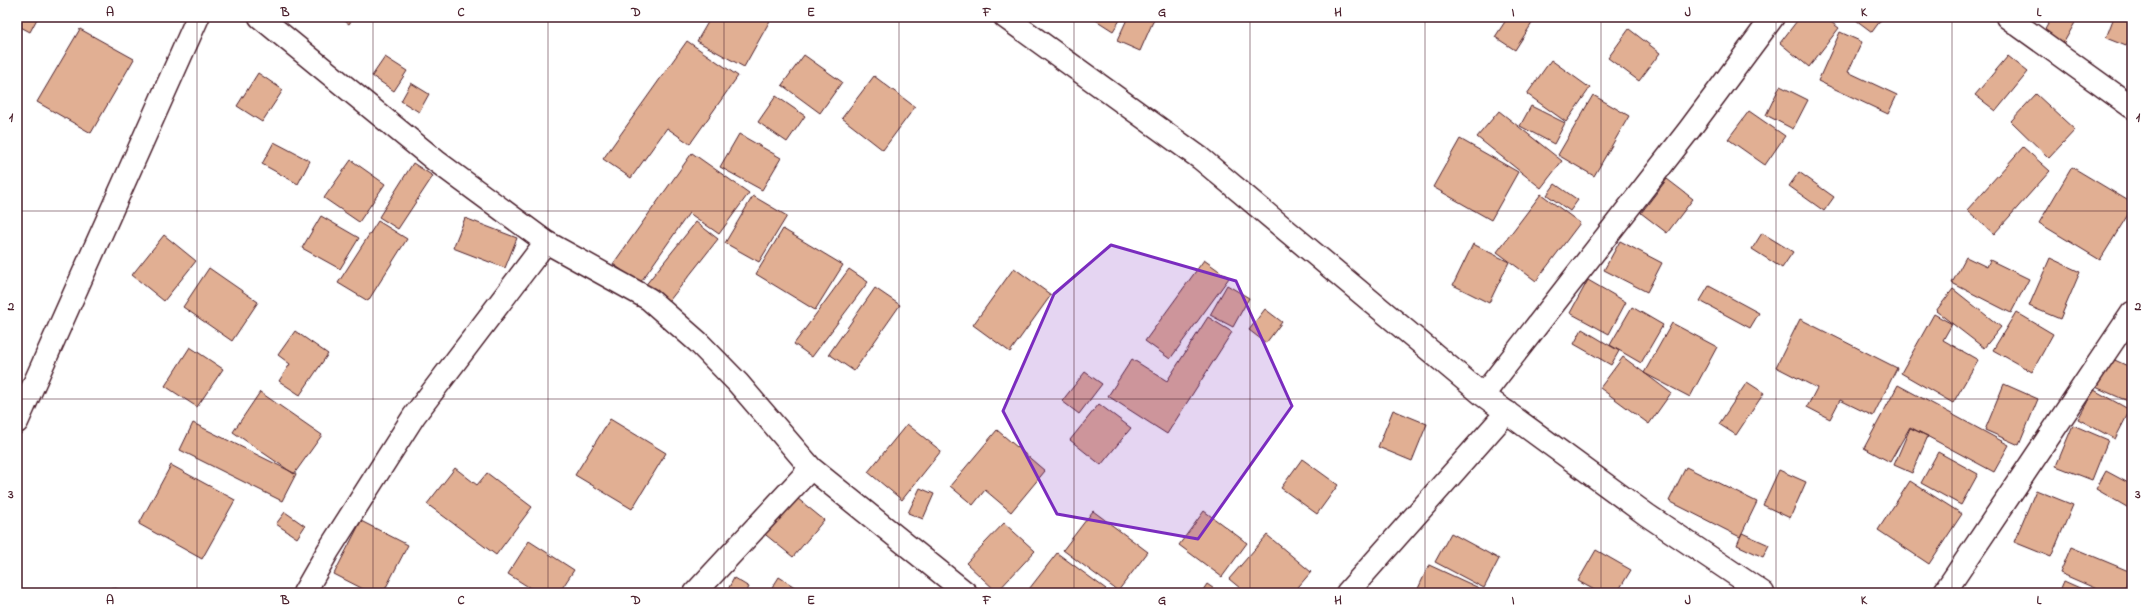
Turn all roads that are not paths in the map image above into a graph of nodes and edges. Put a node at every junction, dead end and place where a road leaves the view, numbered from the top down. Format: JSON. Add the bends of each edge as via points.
{"nodes":[{"id":1,"x":198,"y":17,"type":"edge"},
{"id":2,"x":260,"y":17,"type":"edge"},
{"id":3,"x":1005,"y":17,"type":"edge"},
{"id":4,"x":1773,"y":17,"type":"edge"},
{"id":5,"x":2007,"y":17,"type":"edge"},
{"id":6,"x":2132,"y":107,"type":"edge"},
{"id":7,"x":546,"y":242,"type":"junction"},
{"id":8,"x":2132,"y":313,"type":"edge"},
{"id":9,"x":1484,"y":394,"type":"junction"},
{"id":10,"x":1507,"y":412,"type":"junction"},
{"id":11,"x":17,"y":422,"type":"edge"},
{"id":12,"x":811,"y":468,"type":"junction"},
{"id":13,"x":304,"y":593,"type":"edge"},
{"id":14,"x":695,"y":593,"type":"edge"},
{"id":15,"x":966,"y":593,"type":"edge"},
{"id":16,"x":1347,"y":593,"type":"edge"},
{"id":17,"x":1763,"y":593,"type":"edge"},
{"id":18,"x":1944,"y":593,"type":"edge"}],
"edges":[{"from":1,"to":11,"type":"street"},
{"from":2,"to":7,"type":"street","via":[[436,161]]},
{"from":3,"to":9,"type":"street","via":[[1200,158]]},
{"from":4,"to":9,"type":"street","via":[[1690,130]]},
{"from":5,"to":6,"type":"street"},
{"from":7,"to":12,"type":"street","via":[[649,299],[738,382]]},
{"from":7,"to":13,"type":"street","via":[[414,416]]},
{"from":8,"to":18,"type":"street"},
{"from":9,"to":10,"type":"street"},
{"from":10,"to":16,"type":"street"},
{"from":10,"to":17,"type":"street","via":[[1647,515]]},
{"from":12,"to":14,"type":"street"},
{"from":12,"to":15,"type":"street"}]}
